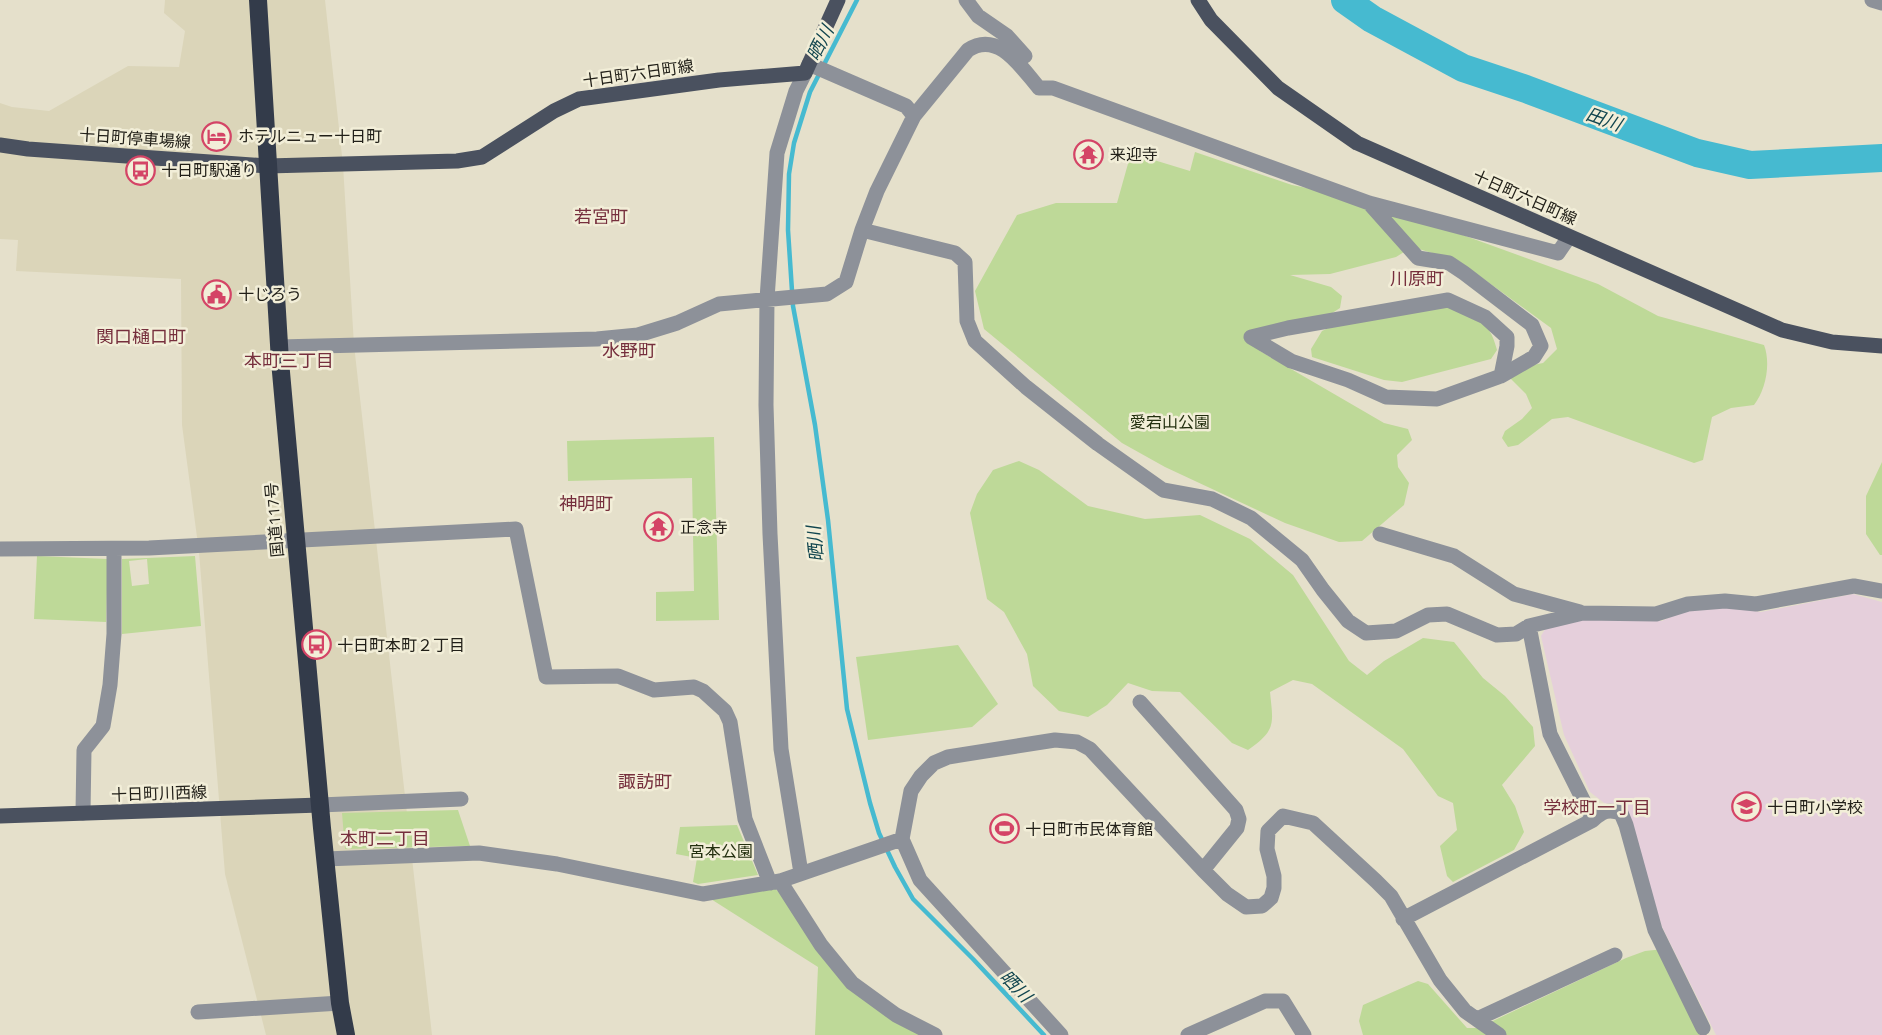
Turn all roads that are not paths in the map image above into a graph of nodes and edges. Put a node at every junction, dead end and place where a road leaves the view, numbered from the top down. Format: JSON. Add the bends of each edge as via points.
{"nodes":[{"id":1,"x":258,"y":0,"type":"edge"},
{"id":2,"x":838,"y":0,"type":"edge"},
{"id":3,"x":966,"y":0,"type":"edge"},
{"id":4,"x":1198,"y":0,"type":"edge"},
{"id":5,"x":1872,"y":0,"type":"edge"},
{"id":6,"x":1882,"y":3,"type":"edge"},
{"id":7,"x":807,"y":69,"type":"junction"},
{"id":8,"x":1053,"y":88,"type":"junction"},
{"id":9,"x":914,"y":116,"type":"junction"},
{"id":10,"x":0,"y":145,"type":"edge"},
{"id":11,"x":267,"y":166,"type":"junction"},
{"id":12,"x":1369,"y":203,"type":"junction"},
{"id":13,"x":862,"y":230,"type":"junction"},
{"id":14,"x":1569,"y":237,"type":"junction"},
{"id":15,"x":774,"y":298,"type":"junction"},
{"id":16,"x":1882,"y":346,"type":"edge"},
{"id":17,"x":279,"y":347,"type":"junction"},
{"id":18,"x":1501,"y":376,"type":"junction"},
{"id":19,"x":1380,"y":534,"type":"dead end"},
{"id":20,"x":296,"y":541,"type":"junction"},
{"id":21,"x":0,"y":549,"type":"edge"},
{"id":22,"x":114,"y":549,"type":"junction"},
{"id":23,"x":1882,"y":591,"type":"edge"},
{"id":24,"x":1583,"y":613,"type":"junction"},
{"id":25,"x":1529,"y":626,"type":"junction"},
{"id":26,"x":1140,"y":702,"type":"dead end"},
{"id":27,"x":461,"y":799,"type":"dead end"},
{"id":28,"x":320,"y":806,"type":"junction"},
{"id":29,"x":83,"y":813,"type":"junction"},
{"id":30,"x":0,"y":816,"type":"edge"},
{"id":31,"x":1593,"y":820,"type":"junction"},
{"id":32,"x":898,"y":841,"type":"junction"},
{"id":33,"x":325,"y":859,"type":"junction"},
{"id":34,"x":1203,"y":870,"type":"junction"},
{"id":35,"x":801,"y":873,"type":"junction"},
{"id":36,"x":775,"y":882,"type":"junction"},
{"id":37,"x":1403,"y":919,"type":"junction"},
{"id":38,"x":1615,"y":955,"type":"dead end"},
{"id":39,"x":340,"y":1003,"type":"junction"},
{"id":40,"x":198,"y":1012,"type":"dead end"},
{"id":41,"x":1477,"y":1019,"type":"junction"},
{"id":42,"x":1703,"y":1028,"type":"dead end"},
{"id":43,"x":346,"y":1035,"type":"edge"},
{"id":44,"x":935,"y":1035,"type":"edge"},
{"id":45,"x":1061,"y":1035,"type":"edge"},
{"id":46,"x":1188,"y":1035,"type":"edge"},
{"id":47,"x":1304,"y":1035,"type":"edge"},
{"id":48,"x":1499,"y":1035,"type":"edge"}],
"edges":[{"from":1,"to":11,"type":"highway","name":"国道117号"},
{"from":2,"to":7,"type":"main road"},
{"from":3,"to":8,"type":"street","via":[[978,16],[1007,36]]},
{"from":4,"to":14,"type":"main road","name":"十日町六日町線","via":[[1211,20],[1278,88],[1357,143]]},
{"from":5,"to":6,"type":"street"},
{"from":7,"to":9,"type":"street","via":[[906,106]]},
{"from":7,"to":11,"type":"main road","name":"十日町六日町線","via":[[579,99],[482,157],[457,162]]},
{"from":7,"to":15,"type":"street","via":[[777,153]]},
{"from":8,"to":9,"type":"street","via":[[1039,88],[1006,51],[977,44]]},
{"from":8,"to":12,"type":"street"},
{"from":9,"to":13,"type":"street"},
{"from":10,"to":11,"type":"main road","name":"十日町停車場線"},
{"from":11,"to":17,"type":"highway","name":"国道117号"},
{"from":12,"to":14,"type":"street","via":[[1557,253]]},
{"from":12,"to":18,"type":"street","via":[[1418,258],[1449,263],[1532,325],[1541,346],[1534,357]]},
{"from":13,"to":15,"type":"street","via":[[846,282],[827,294]]},
{"from":13,"to":25,"type":"street","via":[[955,253],[965,262],[967,321],[975,341],[1098,444],[1163,490],[1212,499],[1251,518],[1302,560],[1348,621],[1366,633],[1396,631],[1428,615],[1447,614],[1497,635],[1516,634]]},
{"from":14,"to":16,"type":"main road","name":"十日町六日町線","via":[[1782,330],[1832,342]]},
{"from":15,"to":17,"type":"street","via":[[719,304],[677,322],[617,337]]},
{"from":15,"to":35,"type":"street","via":[[766,405],[770,534],[781,749]]},
{"from":17,"to":20,"type":"highway","name":"国道117号"},
{"from":18,"to":18,"type":"street","via":[[1437,399],[1386,397],[1291,361],[1251,337],[1448,300],[1485,317],[1507,337]]},
{"from":19,"to":24,"type":"street","via":[[1454,555],[1514,594]]},
{"from":20,"to":22,"type":"street"},
{"from":20,"to":28,"type":"highway","name":"国道117号"},
{"from":20,"to":36,"type":"street","via":[[516,529],[546,677],[618,676],[654,690],[694,687],[704,691],[725,711],[730,722],[745,819]]},
{"from":21,"to":22,"type":"street"},
{"from":22,"to":29,"type":"street","via":[[110,685],[103,726],[84,750]]},
{"from":23,"to":24,"type":"street","via":[[1854,586],[1756,604],[1688,604],[1656,614]]},
{"from":24,"to":25,"type":"street"},
{"from":25,"to":31,"type":"street","via":[[1550,734]]},
{"from":26,"to":34,"type":"street","via":[[1236,810],[1237,828]]},
{"from":27,"to":28,"type":"street"},
{"from":28,"to":29,"type":"main road","name":"十日町川西線"},
{"from":28,"to":33,"type":"highway","name":"国道117号"},
{"from":29,"to":30,"type":"main road","name":"十日町川西線"},
{"from":31,"to":37,"type":"street"},
{"from":31,"to":42,"type":"street","via":[[1610,810],[1620,813],[1655,930]]},
{"from":32,"to":34,"type":"street","via":[[910,792],[934,763],[948,757],[1055,740],[1077,742],[1090,749]]},
{"from":32,"to":35,"type":"street"},
{"from":32,"to":45,"type":"street","via":[[920,880]]},
{"from":33,"to":36,"type":"street","via":[[479,853],[557,864],[703,894]]},
{"from":33,"to":39,"type":"highway","name":"国道117号"},
{"from":34,"to":37,"type":"street","via":[[1246,907],[1262,906],[1271,898],[1274,888],[1268,831],[1283,816],[1313,823],[1391,896]]},
{"from":35,"to":36,"type":"street"},
{"from":36,"to":44,"type":"street","via":[[852,983],[896,1015]]},
{"from":37,"to":41,"type":"street","via":[[1440,980],[1465,1011]]},
{"from":38,"to":41,"type":"street"},
{"from":39,"to":40,"type":"street"},
{"from":39,"to":43,"type":"highway","name":"国道117号"},
{"from":41,"to":48,"type":"street"},
{"from":46,"to":47,"type":"street","via":[[1265,1001],[1283,1001]]}]}
